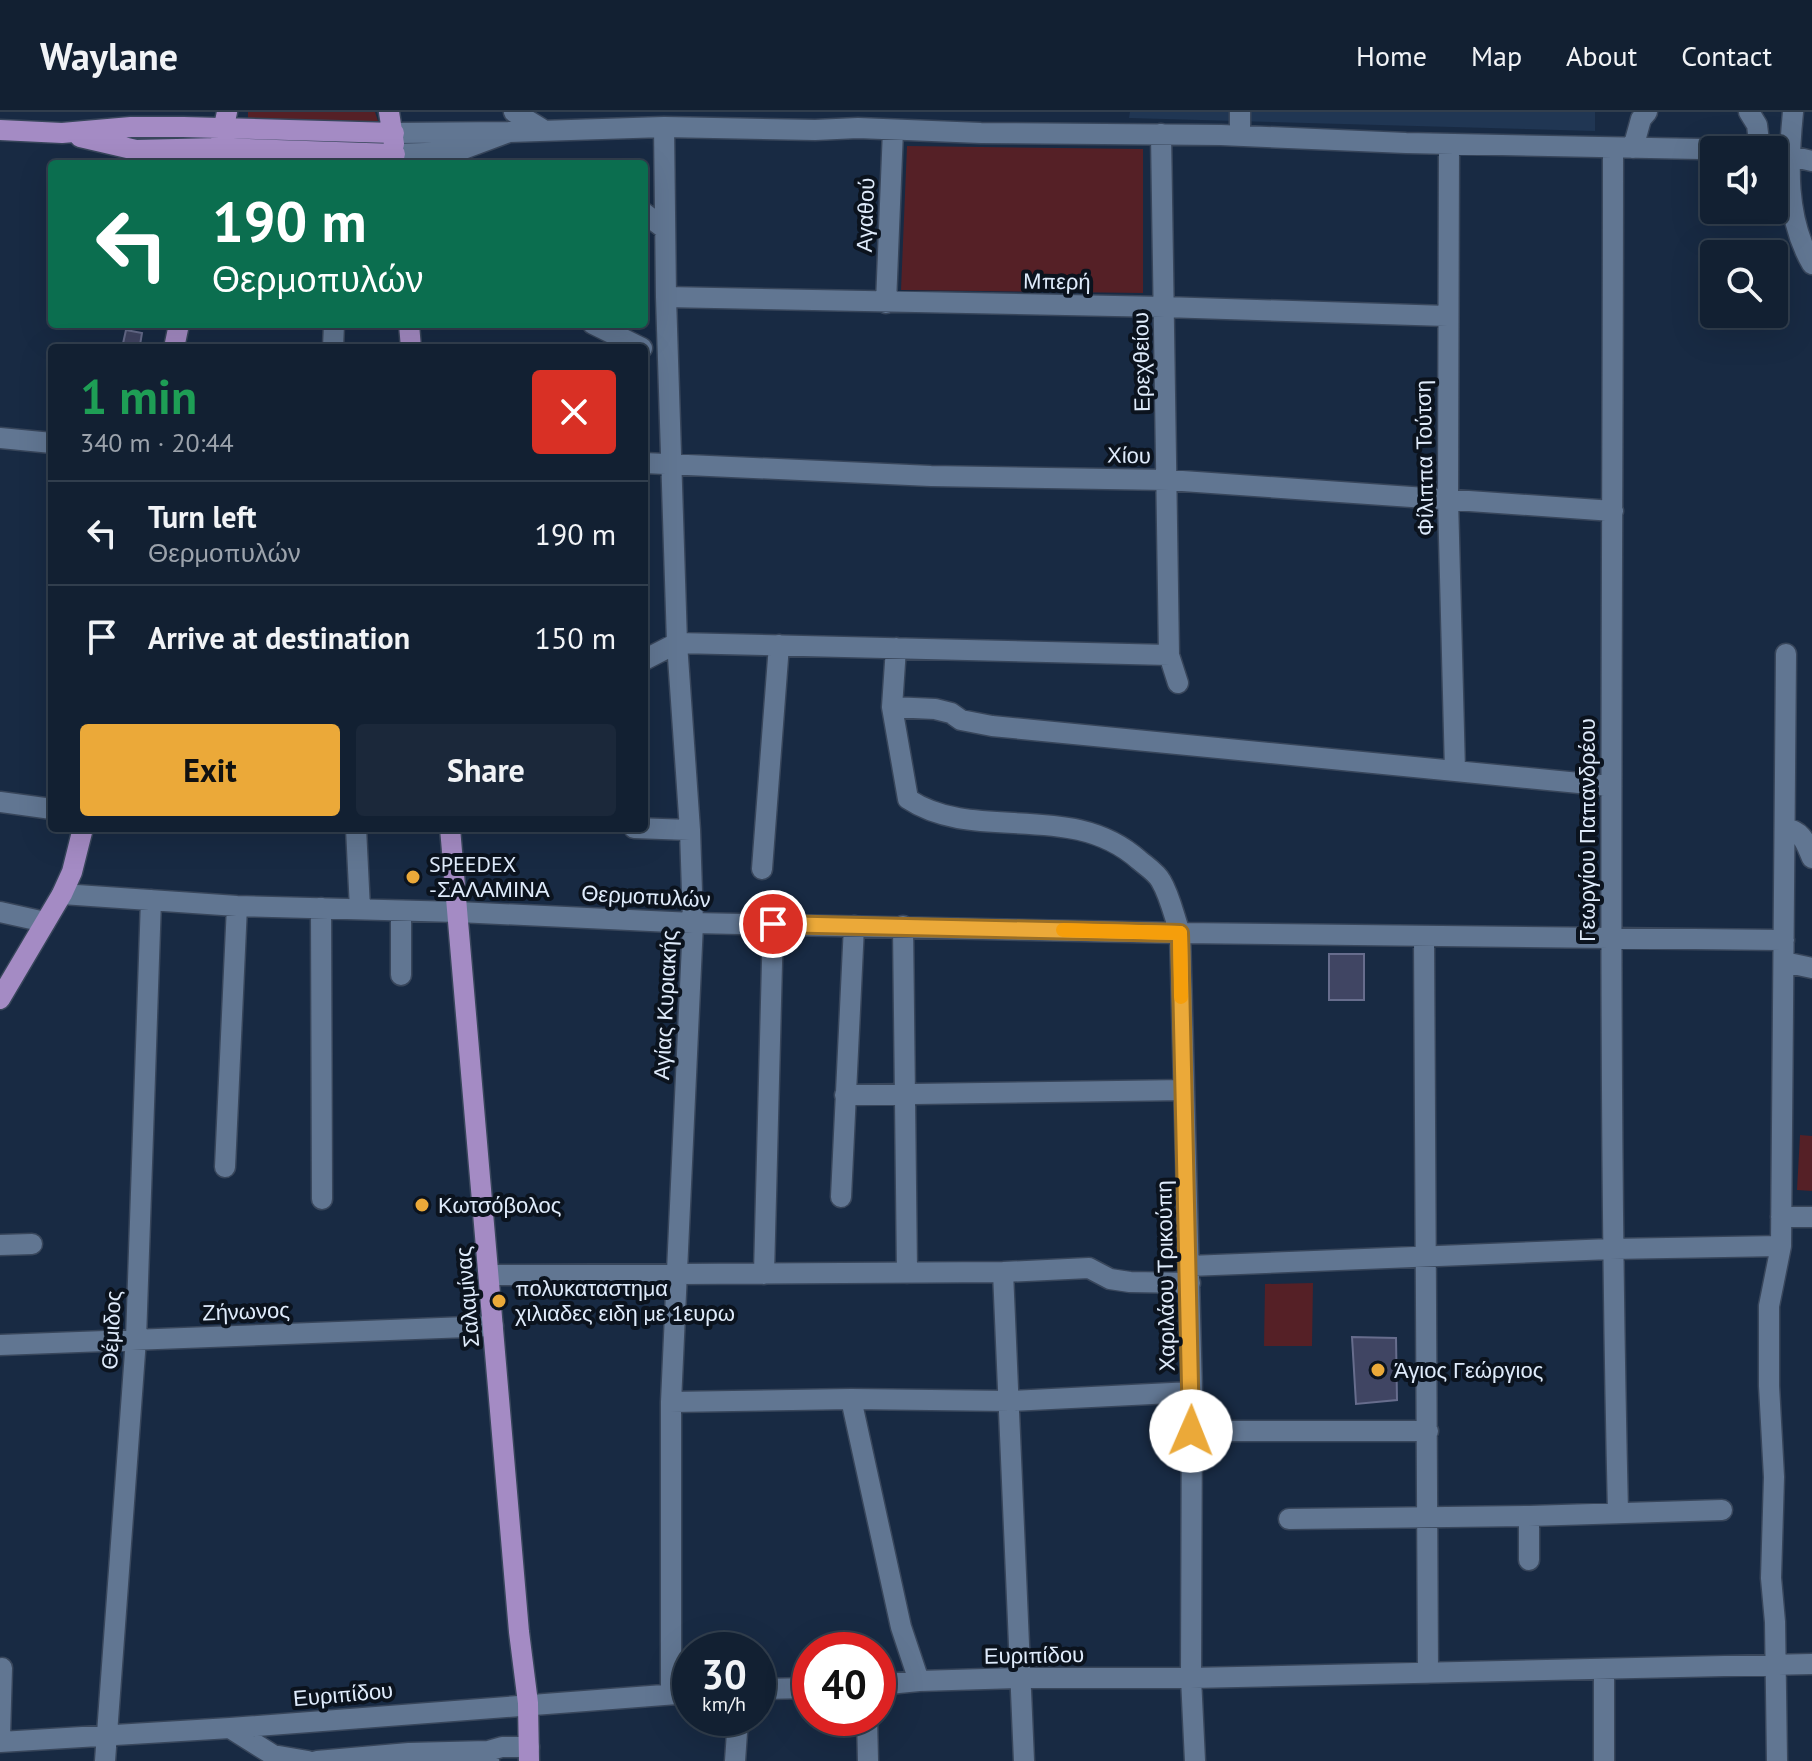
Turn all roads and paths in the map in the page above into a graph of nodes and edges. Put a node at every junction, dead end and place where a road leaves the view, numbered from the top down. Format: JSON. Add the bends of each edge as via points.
{"nodes":[{"id":1,"x":389,"y":112,"type":"edge"},
{"id":2,"x":1240,"y":112,"type":"edge"},
{"id":3,"x":1647,"y":112,"type":"edge"},
{"id":4,"x":1749,"y":112,"type":"edge"},
{"id":5,"x":1793,"y":112,"type":"edge"},
{"id":6,"x":581,"y":120,"type":"edge"},
{"id":7,"x":859,"y":120,"type":"edge"},
{"id":8,"x":511,"y":122,"type":"edge"},
{"id":9,"x":656,"y":122,"type":"edge"},
{"id":10,"x":0,"y":130,"type":"edge"},
{"id":11,"x":893,"y":130,"type":"junction"},
{"id":12,"x":1161,"y":134,"type":"junction"},
{"id":13,"x":1240,"y":136,"type":"junction"},
{"id":14,"x":1758,"y":136,"type":"edge"},
{"id":15,"x":1786,"y":136,"type":"edge"},
{"id":16,"x":221,"y":138,"type":"edge"},
{"id":17,"x":1449,"y":144,"type":"junction"},
{"id":18,"x":1623,"y":148,"type":"junction"},
{"id":19,"x":1700,"y":149,"type":"edge"},
{"id":20,"x":395,"y":150,"type":"edge"},
{"id":21,"x":1788,"y":156,"type":"edge"},
{"id":22,"x":1812,"y":161,"type":"edge"},
{"id":23,"x":1788,"y":188,"type":"edge"},
{"id":24,"x":648,"y":216,"type":"edge"},
{"id":25,"x":665,"y":229,"type":"junction"},
{"id":26,"x":1811,"y":259,"type":"edge"},
{"id":27,"x":666,"y":297,"type":"junction"},
{"id":28,"x":886,"y":303,"type":"junction"},
{"id":29,"x":1164,"y":307,"type":"junction"},
{"id":30,"x":1447,"y":316,"type":"junction"},
{"id":31,"x":601,"y":328,"type":"edge"},
{"id":32,"x":631,"y":344,"type":"edge"},
{"id":33,"x":648,"y":358,"type":"edge"},
{"id":34,"x":669,"y":379,"type":"junction"},
{"id":35,"x":0,"y":438,"type":"edge"},
{"id":36,"x":48,"y":443,"type":"edge"},
{"id":37,"x":648,"y":463,"type":"edge"},
{"id":38,"x":671,"y":463,"type":"junction"},
{"id":39,"x":1168,"y":480,"type":"junction"},
{"id":40,"x":1448,"y":499,"type":"junction"},
{"id":41,"x":1613,"y":511,"type":"junction"},
{"id":42,"x":677,"y":643,"type":"junction"},
{"id":43,"x":779,"y":645,"type":"junction"},
{"id":44,"x":896,"y":648,"type":"junction"},
{"id":45,"x":1786,"y":654,"type":"dead end"},
{"id":46,"x":1169,"y":655,"type":"junction"},
{"id":47,"x":648,"y":658,"type":"edge"},
{"id":48,"x":1178,"y":683,"type":"dead end"},
{"id":49,"x":892,"y":707,"type":"junction"},
{"id":50,"x":1455,"y":771,"type":"junction"},
{"id":51,"x":1610,"y":786,"type":"junction"},
{"id":52,"x":0,"y":802,"type":"edge"},
{"id":53,"x":48,"y":808,"type":"edge"},
{"id":54,"x":648,"y":828,"type":"edge"},
{"id":55,"x":1785,"y":828,"type":"junction"},
{"id":56,"x":690,"y":830,"type":"junction"},
{"id":57,"x":82,"y":832,"type":"edge"},
{"id":58,"x":356,"y":832,"type":"edge"},
{"id":59,"x":450,"y":832,"type":"edge"},
{"id":60,"x":1812,"y":858,"type":"edge"},
{"id":61,"x":762,"y":869,"type":"dead end"},
{"id":62,"x":62,"y":894,"type":"junction"},
{"id":63,"x":151,"y":900,"type":"junction"},
{"id":64,"x":237,"y":906,"type":"junction"},
{"id":65,"x":321,"y":908,"type":"junction"},
{"id":66,"x":360,"y":909,"type":"junction"},
{"id":67,"x":0,"y":912,"type":"edge"},
{"id":68,"x":401,"y":912,"type":"junction"},
{"id":69,"x":458,"y":912,"type":"junction"},
{"id":70,"x":45,"y":922,"type":"junction"},
{"id":71,"x":693,"y":923,"type":"junction"},
{"id":72,"x":773,"y":924,"type":"junction"},
{"id":73,"x":854,"y":926,"type":"junction"},
{"id":74,"x":903,"y":926,"type":"junction"},
{"id":75,"x":1180,"y":933,"type":"junction"},
{"id":76,"x":1424,"y":936,"type":"junction"},
{"id":77,"x":1610,"y":938,"type":"junction"},
{"id":78,"x":1784,"y":940,"type":"junction"},
{"id":79,"x":1784,"y":962,"type":"junction"},
{"id":80,"x":1812,"y":968,"type":"edge"},
{"id":81,"x":401,"y":975,"type":"dead end"},
{"id":82,"x":1,"y":995,"type":"edge"},
{"id":83,"x":1184,"y":1090,"type":"junction"},
{"id":84,"x":904,"y":1094,"type":"junction"},
{"id":85,"x":845,"y":1095,"type":"junction"},
{"id":86,"x":225,"y":1167,"type":"dead end"},
{"id":87,"x":841,"y":1197,"type":"dead end"},
{"id":88,"x":322,"y":1199,"type":"dead end"},
{"id":89,"x":1781,"y":1217,"type":"junction"},
{"id":90,"x":1812,"y":1217,"type":"edge"},
{"id":91,"x":32,"y":1244,"type":"dead end"},
{"id":92,"x":0,"y":1245,"type":"edge"},
{"id":93,"x":1781,"y":1246,"type":"junction"},
{"id":94,"x":1611,"y":1249,"type":"junction"},
{"id":95,"x":1427,"y":1257,"type":"junction"},
{"id":96,"x":1003,"y":1272,"type":"junction"},
{"id":97,"x":675,"y":1273,"type":"junction"},
{"id":98,"x":907,"y":1273,"type":"junction"},
{"id":99,"x":764,"y":1274,"type":"junction"},
{"id":100,"x":1190,"y":1274,"type":"junction"},
{"id":101,"x":489,"y":1275,"type":"junction"},
{"id":102,"x":493,"y":1326,"type":"junction"},
{"id":103,"x":136,"y":1339,"type":"junction"},
{"id":104,"x":0,"y":1345,"type":"edge"},
{"id":105,"x":1192,"y":1392,"type":"junction"},
{"id":106,"x":851,"y":1399,"type":"junction"},
{"id":107,"x":1010,"y":1401,"type":"junction"},
{"id":108,"x":671,"y":1402,"type":"junction"},
{"id":109,"x":1191,"y":1431,"type":"junction"},
{"id":110,"x":1428,"y":1431,"type":"junction"},
{"id":111,"x":1722,"y":1510,"type":"dead end"},
{"id":112,"x":1618,"y":1512,"type":"junction"},
{"id":113,"x":1529,"y":1516,"type":"junction"},
{"id":114,"x":1428,"y":1517,"type":"junction"},
{"id":115,"x":1289,"y":1519,"type":"dead end"},
{"id":116,"x":1529,"y":1560,"type":"dead end"},
{"id":117,"x":679,"y":1632,"type":"edge"},
{"id":118,"x":1776,"y":1663,"type":"junction"},
{"id":119,"x":1812,"y":1664,"type":"edge"},
{"id":120,"x":2,"y":1668,"type":"dead end"},
{"id":121,"x":1604,"y":1670,"type":"junction"},
{"id":122,"x":1428,"y":1673,"type":"junction"},
{"id":123,"x":1022,"y":1678,"type":"junction"},
{"id":124,"x":1191,"y":1678,"type":"junction"},
{"id":125,"x":919,"y":1681,"type":"junction"},
{"id":126,"x":896,"y":1683,"type":"edge"},
{"id":127,"x":672,"y":1694,"type":"edge"},
{"id":128,"x":528,"y":1703,"type":"junction"},
{"id":129,"x":230,"y":1728,"type":"junction"},
{"id":130,"x":108,"y":1735,"type":"junction"},
{"id":131,"x":0,"y":1736,"type":"edge"},
{"id":132,"x":737,"y":1736,"type":"edge"},
{"id":133,"x":867,"y":1736,"type":"edge"},
{"id":134,"x":0,"y":1742,"type":"edge"},
{"id":135,"x":529,"y":1754,"type":"edge"},
{"id":136,"x":489,"y":1756,"type":"edge"},
{"id":137,"x":105,"y":1761,"type":"edge"},
{"id":138,"x":308,"y":1761,"type":"edge"},
{"id":139,"x":317,"y":1761,"type":"edge"},
{"id":140,"x":735,"y":1761,"type":"edge"},
{"id":141,"x":868,"y":1761,"type":"edge"},
{"id":142,"x":1024,"y":1761,"type":"edge"},
{"id":143,"x":1195,"y":1761,"type":"edge"},
{"id":144,"x":1604,"y":1761,"type":"edge"},
{"id":145,"x":1777,"y":1761,"type":"edge"}],
"edges":[{"from":1,"to":20,"type":"main road"},
{"from":2,"to":13,"type":"street"},
{"from":3,"to":18,"type":"street"},
{"from":4,"to":14,"type":"street"},
{"from":5,"to":15,"type":"street"},
{"from":6,"to":8,"type":"street","via":[[542,129]]},
{"from":6,"to":9,"type":"street"},
{"from":7,"to":9,"type":"street","via":[[815,130]]},
{"from":7,"to":11,"type":"street"},
{"from":8,"to":20,"type":"street","via":[[455,152]]},
{"from":9,"to":25,"type":"street","name":"Αγίας Κυριακής"},
{"from":10,"to":16,"type":"main road","via":[[62,133],[131,127]]},
{"from":11,"to":12,"type":"street"},
{"from":11,"to":28,"type":"street","name":"Αγαθού"},
{"from":12,"to":13,"type":"street"},
{"from":12,"to":29,"type":"street","name":"Ερεχθείου"},
{"from":13,"to":17,"type":"street"},
{"from":16,"to":20,"type":"main road"},
{"from":17,"to":18,"type":"street"},
{"from":17,"to":30,"type":"street","name":"Φίλιππα Τούτση"},
{"from":18,"to":19,"type":"street"},
{"from":18,"to":41,"type":"street","name":"Γεωργίου Παπανδρέου"},
{"from":21,"to":22,"type":"street"},
{"from":23,"to":26,"type":"street"},
{"from":24,"to":25,"type":"street"},
{"from":25,"to":27,"type":"street","name":"Αγίας Κυριακής"},
{"from":27,"to":28,"type":"street","name":"Μπερή"},
{"from":27,"to":34,"type":"street","name":"Αγίας Κυριακής"},
{"from":28,"to":29,"type":"street","name":"Μπερή"},
{"from":29,"to":30,"type":"street","name":"Μπερή"},
{"from":29,"to":39,"type":"street","name":"Ερεχθείου"},
{"from":30,"to":40,"type":"street","name":"Φίλιππα Τούτση"},
{"from":31,"to":32,"type":"street"},
{"from":33,"to":34,"type":"street"},
{"from":34,"to":38,"type":"street","name":"Αγίας Κυριακής"},
{"from":35,"to":36,"type":"street"},
{"from":37,"to":38,"type":"street","name":"Χίου"},
{"from":38,"to":39,"type":"street","name":"Χίου","via":[[931,476]]},
{"from":38,"to":42,"type":"street","name":"Αγίας Κυριακής"},
{"from":39,"to":40,"type":"street","name":"Χίου"},
{"from":39,"to":46,"type":"street","name":"Ερεχθείου"},
{"from":40,"to":41,"type":"street","name":"Χίου"},
{"from":40,"to":50,"type":"street","name":"Φίλιππα Τούτση"},
{"from":41,"to":51,"type":"street","name":"Γεωργίου Παπανδρέου"},
{"from":42,"to":43,"type":"street"},
{"from":42,"to":47,"type":"street"},
{"from":42,"to":56,"type":"street","name":"Αγίας Κυριακής"},
{"from":43,"to":44,"type":"street"},
{"from":43,"to":61,"type":"street"},
{"from":44,"to":46,"type":"street"},
{"from":44,"to":49,"type":"street"},
{"from":45,"to":55,"type":"street"},
{"from":46,"to":48,"type":"street","name":"Ερεχθείου"},
{"from":49,"to":50,"type":"street","via":[[935,709],[992,726]]},
{"from":49,"to":75,"type":"street","name":"Χαριλάου Τρικούπη","via":[[908,799],[939,816],[1066,826],[1123,846],[1160,879]]},
{"from":50,"to":51,"type":"street"},
{"from":51,"to":77,"type":"street","name":"Γεωργίου Παπανδρέου"},
{"from":52,"to":53,"type":"street"},
{"from":54,"to":56,"type":"street"},
{"from":55,"to":60,"type":"street","via":[[1799,831]]},
{"from":55,"to":78,"type":"street"},
{"from":56,"to":71,"type":"street","name":"Αγίας Κυριακής"},
{"from":57,"to":62,"type":"main road"},
{"from":58,"to":66,"type":"street"},
{"from":59,"to":69,"type":"main road","name":"Σαλαμίνας"},
{"from":62,"to":63,"type":"street","name":"Θερμοπυλών"},
{"from":62,"to":70,"type":"main road"},
{"from":63,"to":64,"type":"street","name":"Θερμοπυλών"},
{"from":63,"to":103,"type":"street","name":"Θέμιδος"},
{"from":64,"to":65,"type":"street","name":"Θερμοπυλών"},
{"from":64,"to":86,"type":"street"},
{"from":65,"to":66,"type":"street","name":"Θερμοπυλών"},
{"from":65,"to":88,"type":"street"},
{"from":66,"to":68,"type":"street","name":"Θερμοπυλών"},
{"from":67,"to":70,"type":"street"},
{"from":68,"to":69,"type":"street","name":"Θερμοπυλών"},
{"from":68,"to":81,"type":"street"},
{"from":69,"to":71,"type":"street","name":"Θερμοπυλών"},
{"from":69,"to":101,"type":"main road","name":"Σαλαμίνας"},
{"from":70,"to":82,"type":"main road"},
{"from":71,"to":72,"type":"street","name":"Θερμοπυλών"},
{"from":71,"to":97,"type":"street","name":"Αγίας Κυριακής"},
{"from":72,"to":73,"type":"street","name":"Θερμοπυλών"},
{"from":72,"to":99,"type":"street"},
{"from":73,"to":74,"type":"street","name":"Θερμοπυλών"},
{"from":73,"to":85,"type":"street"},
{"from":74,"to":75,"type":"street","name":"Θερμοπυλών"},
{"from":74,"to":84,"type":"street"},
{"from":75,"to":76,"type":"street","name":"Θερμοπυλών"},
{"from":75,"to":83,"type":"street","name":"Χαριλάου Τρικούπη"},
{"from":76,"to":77,"type":"street","name":"Θερμοπυλών"},
{"from":76,"to":95,"type":"street"},
{"from":77,"to":78,"type":"street","name":"Θερμοπυλών"},
{"from":77,"to":94,"type":"street","name":"Γεωργίου Παπανδρέου"},
{"from":78,"to":79,"type":"street"},
{"from":79,"to":80,"type":"street"},
{"from":79,"to":89,"type":"street"},
{"from":83,"to":84,"type":"street"},
{"from":83,"to":100,"type":"street","name":"Χαριλάου Τρικούπη"},
{"from":84,"to":85,"type":"street"},
{"from":84,"to":98,"type":"street"},
{"from":85,"to":87,"type":"street"},
{"from":89,"to":90,"type":"street"},
{"from":89,"to":93,"type":"street"},
{"from":91,"to":92,"type":"street"},
{"from":93,"to":94,"type":"street"},
{"from":93,"to":118,"type":"street","via":[[1769,1306]]},
{"from":94,"to":95,"type":"street"},
{"from":94,"to":112,"type":"street","name":"Γεωργίου Παπανδρέου"},
{"from":95,"to":100,"type":"street"},
{"from":95,"to":110,"type":"street"},
{"from":96,"to":98,"type":"street"},
{"from":96,"to":100,"type":"street","via":[[1089,1268],[1130,1282]]},
{"from":96,"to":107,"type":"street"},
{"from":97,"to":99,"type":"street"},
{"from":97,"to":101,"type":"street"},
{"from":97,"to":108,"type":"street","name":"Αγίας Κυριακής"},
{"from":98,"to":99,"type":"street"},
{"from":100,"to":105,"type":"street","name":"Χαριλάου Τρικούπη"},
{"from":101,"to":102,"type":"main road","name":"Σαλαμίνας"},
{"from":102,"to":103,"type":"street","name":"Ζήνωνος"},
{"from":102,"to":128,"type":"main road","name":"Σαλαμίνας"},
{"from":103,"to":104,"type":"street","name":"Ζήνωνος"},
{"from":103,"to":130,"type":"street","name":"Θέμιδος"},
{"from":105,"to":107,"type":"street"},
{"from":105,"to":109,"type":"street","name":"Χαριλάου Τρικούπη"},
{"from":106,"to":107,"type":"street"},
{"from":106,"to":108,"type":"street"},
{"from":106,"to":125,"type":"street","via":[[901,1627]]},
{"from":107,"to":123,"type":"street"},
{"from":108,"to":117,"type":"street","name":"Αγίας Κυριακής"},
{"from":109,"to":110,"type":"street"},
{"from":109,"to":124,"type":"street","name":"Χαριλάου Τρικούπη"},
{"from":110,"to":114,"type":"street"},
{"from":111,"to":112,"type":"street"},
{"from":112,"to":113,"type":"street"},
{"from":113,"to":114,"type":"street"},
{"from":113,"to":116,"type":"street"},
{"from":114,"to":115,"type":"street"},
{"from":114,"to":122,"type":"street"},
{"from":118,"to":119,"type":"street","name":"Ευριπίδου"},
{"from":118,"to":121,"type":"street","name":"Ευριπίδου"},
{"from":118,"to":145,"type":"street"},
{"from":120,"to":131,"type":"street"},
{"from":121,"to":122,"type":"street","name":"Ευριπίδου"},
{"from":121,"to":144,"type":"street"},
{"from":122,"to":124,"type":"street","name":"Ευριπίδου"},
{"from":123,"to":124,"type":"street","name":"Ευριπίδου"},
{"from":123,"to":125,"type":"street","name":"Ευριπίδου"},
{"from":123,"to":142,"type":"street"},
{"from":124,"to":143,"type":"street","name":"Χαριλάου Τρικούπη"},
{"from":125,"to":126,"type":"street","name":"Ευριπίδου"},
{"from":127,"to":128,"type":"street","name":"Ευριπίδου"},
{"from":128,"to":129,"type":"street","name":"Ευριπίδου"},
{"from":128,"to":135,"type":"main road","name":"Σαλαμίνας"},
{"from":129,"to":130,"type":"street","name":"Ευριπίδου"},
{"from":129,"to":138,"type":"street","via":[[273,1755]]},
{"from":130,"to":134,"type":"street","name":"Ευριπίδου"},
{"from":130,"to":137,"type":"street","name":"Θέμιδος"},
{"from":132,"to":140,"type":"street"},
{"from":133,"to":141,"type":"street"},
{"from":135,"to":136,"type":"street","via":[[502,1747]]},
{"from":136,"to":139,"type":"street","via":[[409,1753]]}]}
